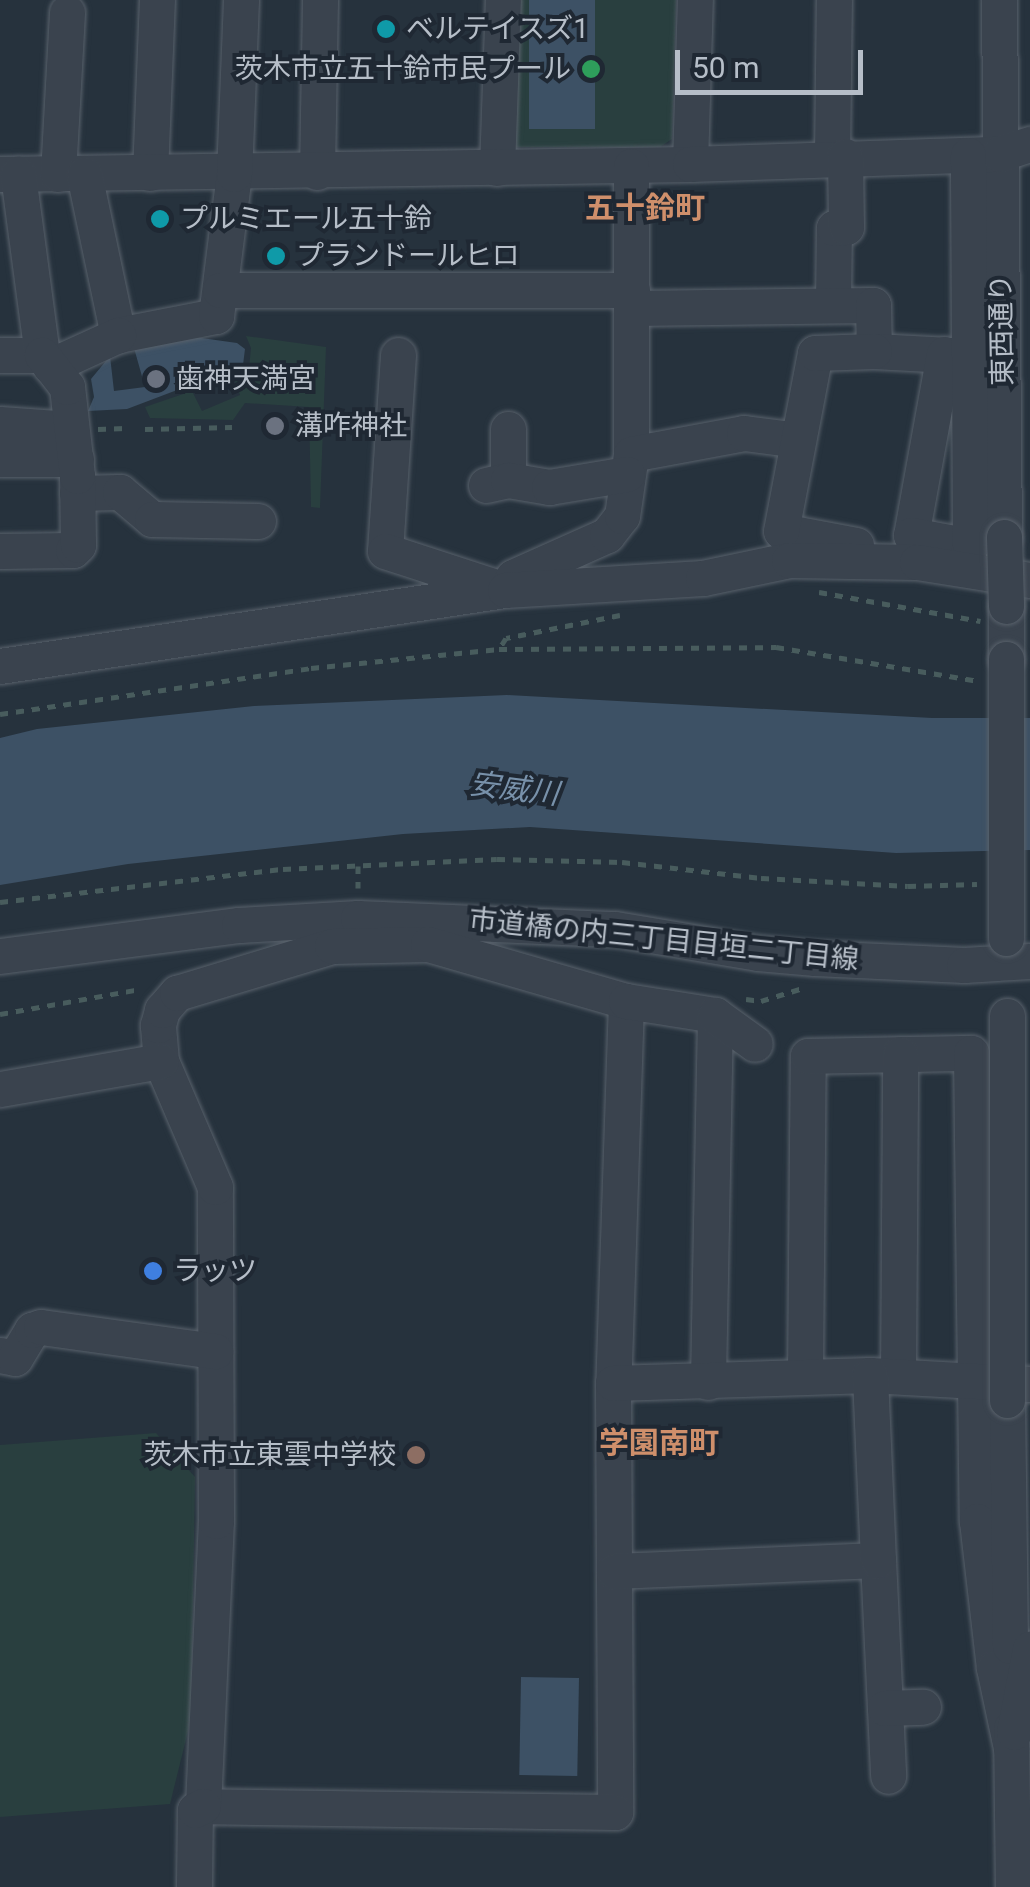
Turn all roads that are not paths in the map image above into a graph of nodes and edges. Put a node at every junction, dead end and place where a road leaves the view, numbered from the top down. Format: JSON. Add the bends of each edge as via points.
{"nodes":[{"id":1,"x":157,"y":0,"type":"edge"},
{"id":2,"x":241,"y":0,"type":"edge"},
{"id":3,"x":320,"y":0,"type":"edge"},
{"id":4,"x":502,"y":0,"type":"edge"},
{"id":5,"x":694,"y":0,"type":"edge"},
{"id":6,"x":834,"y":0,"type":"edge"},
{"id":7,"x":998,"y":0,"type":"edge"},
{"id":8,"x":67,"y":12,"type":"dead end"},
{"id":9,"x":1011,"y":151,"type":"edge"},
{"id":10,"x":838,"y":156,"type":"junction"},
{"id":11,"x":690,"y":164,"type":"junction"},
{"id":12,"x":631,"y":166,"type":"junction"},
{"id":13,"x":498,"y":168,"type":"junction"},
{"id":14,"x":318,"y":172,"type":"junction"},
{"id":15,"x":150,"y":173,"type":"junction"},
{"id":16,"x":9,"y":174,"type":"edge"},
{"id":17,"x":71,"y":174,"type":"junction"},
{"id":18,"x":234,"y":174,"type":"junction"},
{"id":19,"x":220,"y":290,"type":"junction"},
{"id":20,"x":632,"y":299,"type":"junction"},
{"id":21,"x":833,"y":305,"type":"junction"},
{"id":22,"x":118,"y":335,"type":"junction"},
{"id":23,"x":874,"y":352,"type":"junction"},
{"id":24,"x":0,"y":355,"type":"edge"},
{"id":25,"x":398,"y":355,"type":"dead end"},
{"id":26,"x":956,"y":355,"type":"junction"},
{"id":27,"x":46,"y":361,"type":"junction"},
{"id":28,"x":0,"y":424,"type":"edge"},
{"id":29,"x":508,"y":429,"type":"dead end"},
{"id":30,"x":798,"y":440,"type":"junction"},
{"id":31,"x":0,"y":459,"type":"edge"},
{"id":32,"x":74,"y":460,"type":"junction"},
{"id":33,"x":629,"y":464,"type":"junction"},
{"id":34,"x":258,"y":521,"type":"dead end"},
{"id":35,"x":0,"y":551,"type":"edge"},
{"id":36,"x":967,"y":557,"type":"junction"},
{"id":37,"x":866,"y":561,"type":"junction"},
{"id":38,"x":1030,"y":562,"type":"edge"},
{"id":39,"x":505,"y":590,"type":"junction"},
{"id":40,"x":1007,"y":603,"type":"edge"},
{"id":41,"x":0,"y":666,"type":"edge"},
{"id":42,"x":387,"y":931,"type":"junction"},
{"id":43,"x":1014,"y":953,"type":"edge"},
{"id":44,"x":0,"y":956,"type":"edge"},
{"id":45,"x":626,"y":1001,"type":"junction"},
{"id":46,"x":715,"y":1015,"type":"junction"},
{"id":47,"x":755,"y":1044,"type":"dead end"},
{"id":48,"x":971,"y":1053,"type":"junction"},
{"id":49,"x":900,"y":1054,"type":"junction"},
{"id":50,"x":1030,"y":1055,"type":"edge"},
{"id":51,"x":161,"y":1061,"type":"junction"},
{"id":52,"x":0,"y":1089,"type":"edge"},
{"id":53,"x":215,"y":1351,"type":"junction"},
{"id":54,"x":0,"y":1355,"type":"edge"},
{"id":55,"x":805,"y":1375,"type":"junction"},
{"id":56,"x":884,"y":1375,"type":"junction"},
{"id":57,"x":977,"y":1380,"type":"junction"},
{"id":58,"x":708,"y":1382,"type":"junction"},
{"id":59,"x":613,"y":1383,"type":"junction"},
{"id":60,"x":1018,"y":1392,"type":"edge"},
{"id":61,"x":878,"y":1560,"type":"junction"},
{"id":62,"x":614,"y":1571,"type":"junction"},
{"id":63,"x":1030,"y":1649,"type":"edge"},
{"id":64,"x":922,"y":1707,"type":"dead end"},
{"id":65,"x":885,"y":1708,"type":"junction"},
{"id":66,"x":1011,"y":1748,"type":"junction"},
{"id":67,"x":888,"y":1776,"type":"dead end"},
{"id":68,"x":203,"y":1806,"type":"junction"},
{"id":69,"x":194,"y":1887,"type":"edge"},
{"id":70,"x":1013,"y":1887,"type":"edge"}],
"edges":[{"from":1,"to":15,"type":"street"},
{"from":2,"to":18,"type":"street"},
{"from":3,"to":14,"type":"street"},
{"from":4,"to":13,"type":"street"},
{"from":5,"to":11,"type":"street"},
{"from":6,"to":10,"type":"street"},
{"from":7,"to":9,"type":"street","name":"東西通り"},
{"from":8,"to":17,"type":"street"},
{"from":9,"to":10,"type":"street"},
{"from":9,"to":26,"type":"street"},
{"from":9,"to":40,"type":"street","name":"東西通り","bridge":true},
{"from":10,"to":11,"type":"street"},
{"from":10,"to":21,"type":"street","via":[[846,227],[834,228]]},
{"from":11,"to":12,"type":"street"},
{"from":12,"to":13,"type":"street"},
{"from":12,"to":20,"type":"street"},
{"from":13,"to":14,"type":"street"},
{"from":14,"to":18,"type":"street"},
{"from":15,"to":17,"type":"street"},
{"from":15,"to":18,"type":"street"},
{"from":16,"to":17,"type":"street"},
{"from":16,"to":27,"type":"street"},
{"from":17,"to":22,"type":"street"},
{"from":18,"to":19,"type":"street"},
{"from":19,"to":20,"type":"street"},
{"from":19,"to":22,"type":"street","via":[[216,316]]},
{"from":20,"to":21,"type":"street"},
{"from":20,"to":33,"type":"street"},
{"from":21,"to":23,"type":"street","via":[[872,304]]},
{"from":22,"to":27,"type":"street"},
{"from":23,"to":26,"type":"street"},
{"from":23,"to":30,"type":"street","via":[[815,353]]},
{"from":24,"to":27,"type":"street"},
{"from":25,"to":39,"type":"street","via":[[385,551]]},
{"from":26,"to":36,"type":"street"},
{"from":26,"to":36,"type":"street","via":[[911,536]]},
{"from":27,"to":32,"type":"street","via":[[67,387]]},
{"from":28,"to":32,"type":"street"},
{"from":29,"to":33,"type":"street","via":[[497,483],[549,487]]},
{"from":30,"to":33,"type":"street","via":[[744,432]]},
{"from":30,"to":37,"type":"street","via":[[781,531],[860,545]]},
{"from":31,"to":32,"type":"street"},
{"from":32,"to":34,"type":"street","via":[[152,519]]},
{"from":32,"to":35,"type":"street","via":[[78,545]]},
{"from":33,"to":39,"type":"street","via":[[622,516],[607,535],[513,577]]},
{"from":36,"to":37,"type":"street"},
{"from":36,"to":38,"type":"street"},
{"from":36,"to":40,"type":"street"},
{"from":37,"to":39,"type":"street","via":[[789,560],[704,578]]},
{"from":39,"to":41,"type":"street"},
{"from":40,"to":43,"type":"street","name":"東西通り","bridge":true,"via":[[999,672]]},
{"from":42,"to":43,"type":"street","name":"市道橋の内三丁目目垣二丁目線","via":[[615,929],[758,954],[964,964]]},
{"from":42,"to":44,"type":"street","name":"市道橋の内三丁目目垣二丁目線","via":[[239,925]]},
{"from":42,"to":45,"type":"street"},
{"from":42,"to":51,"type":"street","via":[[177,993],[158,1025]]},
{"from":43,"to":60,"type":"street","name":"東西通り","bridge":true,"via":[[1006,1016]]},
{"from":45,"to":46,"type":"street"},
{"from":45,"to":59,"type":"street"},
{"from":46,"to":47,"type":"street"},
{"from":46,"to":58,"type":"street"},
{"from":48,"to":49,"type":"street"},
{"from":48,"to":50,"type":"street"},
{"from":48,"to":57,"type":"street"},
{"from":49,"to":55,"type":"street","via":[[808,1056]]},
{"from":49,"to":56,"type":"street"},
{"from":51,"to":52,"type":"street"},
{"from":51,"to":53,"type":"street","via":[[215,1187]]},
{"from":53,"to":54,"type":"street","via":[[41,1327],[15,1358]]},
{"from":53,"to":68,"type":"street","via":[[216,1521]]},
{"from":55,"to":56,"type":"street"},
{"from":55,"to":58,"type":"street"},
{"from":56,"to":57,"type":"street"},
{"from":56,"to":61,"type":"street"},
{"from":57,"to":60,"type":"street"},
{"from":57,"to":66,"type":"street","via":[[977,1520],[994,1668]]},
{"from":58,"to":59,"type":"street"},
{"from":59,"to":62,"type":"street"},
{"from":60,"to":66,"type":"street","name":"東西通り"},
{"from":61,"to":62,"type":"street"},
{"from":61,"to":65,"type":"street"},
{"from":62,"to":68,"type":"street","via":[[615,1812]]},
{"from":63,"to":66,"type":"street"},
{"from":64,"to":65,"type":"street"},
{"from":65,"to":67,"type":"street"},
{"from":66,"to":70,"type":"street"},
{"from":68,"to":69,"type":"street","via":[[195,1810]]}]}
